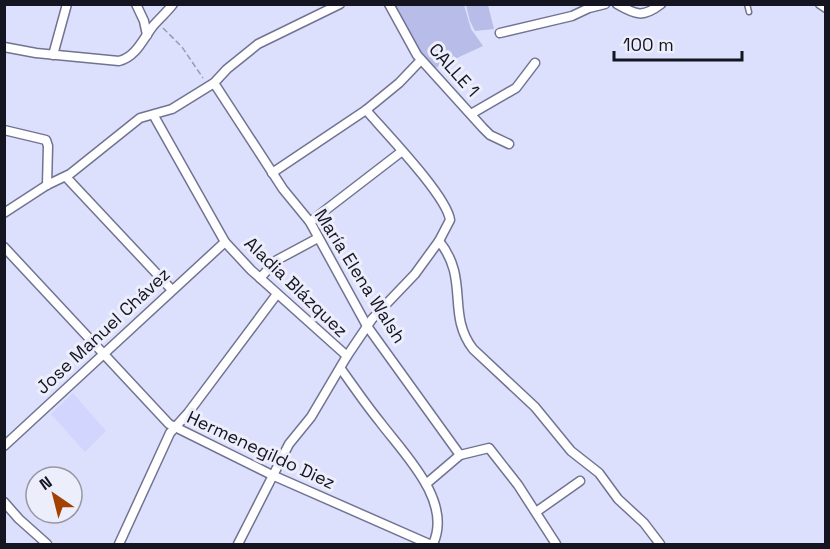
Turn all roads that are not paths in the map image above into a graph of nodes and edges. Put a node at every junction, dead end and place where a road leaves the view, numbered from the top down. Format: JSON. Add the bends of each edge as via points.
{"nodes":[{"id":1,"x":67,"y":4,"type":"edge"},
{"id":2,"x":136,"y":4,"type":"edge"},
{"id":3,"x":173,"y":4,"type":"edge"},
{"id":4,"x":340,"y":4,"type":"edge"},
{"id":5,"x":389,"y":4,"type":"edge"},
{"id":6,"x":605,"y":4,"type":"edge"},
{"id":7,"x":617,"y":4,"type":"edge"},
{"id":8,"x":747,"y":4,"type":"edge"},
{"id":9,"x":820,"y":4,"type":"edge"},
{"id":10,"x":658,"y":5,"type":"edge"},
{"id":11,"x":825,"y":8,"type":"edge"},
{"id":12,"x":749,"y":12,"type":"dead end"},
{"id":13,"x":500,"y":33,"type":"dead end"},
{"id":14,"x":147,"y":34,"type":"junction"},
{"id":15,"x":4,"y":47,"type":"edge"},
{"id":16,"x":54,"y":55,"type":"junction"},
{"id":17,"x":421,"y":60,"type":"junction"},
{"id":18,"x":535,"y":63,"type":"dead end"},
{"id":19,"x":212,"y":85,"type":"junction"},
{"id":20,"x":366,"y":110,"type":"junction"},
{"id":21,"x":471,"y":114,"type":"junction"},
{"id":22,"x":154,"y":116,"type":"junction"},
{"id":23,"x":4,"y":130,"type":"edge"},
{"id":24,"x":509,"y":144,"type":"dead end"},
{"id":25,"x":401,"y":152,"type":"junction"},
{"id":26,"x":273,"y":172,"type":"junction"},
{"id":27,"x":66,"y":177,"type":"junction"},
{"id":28,"x":46,"y":185,"type":"junction"},
{"id":29,"x":4,"y":213,"type":"edge"},
{"id":30,"x":310,"y":222,"type":"junction"},
{"id":31,"x":318,"y":238,"type":"junction"},
{"id":32,"x":439,"y":241,"type":"junction"},
{"id":33,"x":225,"y":242,"type":"junction"},
{"id":34,"x":4,"y":247,"type":"edge"},
{"id":35,"x":260,"y":278,"type":"junction"},
{"id":36,"x":172,"y":290,"type":"junction"},
{"id":37,"x":277,"y":294,"type":"junction"},
{"id":38,"x":367,"y":326,"type":"junction"},
{"id":39,"x":103,"y":354,"type":"junction"},
{"id":40,"x":346,"y":357,"type":"junction"},
{"id":41,"x":341,"y":369,"type":"junction"},
{"id":42,"x":175,"y":428,"type":"junction"},
{"id":43,"x":4,"y":446,"type":"edge"},
{"id":44,"x":460,"y":455,"type":"junction"},
{"id":45,"x":272,"y":475,"type":"junction"},
{"id":46,"x":580,"y":481,"type":"dead end"},
{"id":47,"x":426,"y":484,"type":"junction"},
{"id":48,"x":4,"y":501,"type":"edge"},
{"id":49,"x":536,"y":512,"type":"junction"},
{"id":50,"x":47,"y":544,"type":"edge"},
{"id":51,"x":119,"y":544,"type":"edge"},
{"id":52,"x":238,"y":544,"type":"edge"},
{"id":53,"x":431,"y":544,"type":"edge"},
{"id":54,"x":556,"y":544,"type":"edge"},
{"id":55,"x":660,"y":544,"type":"edge"}],
"edges":[{"from":1,"to":16,"type":"street"},
{"from":2,"to":14,"type":"street"},
{"from":3,"to":14,"type":"street"},
{"from":4,"to":19,"type":"street","via":[[258,44]]},
{"from":5,"to":17,"type":"street","name":"CALLE 1"},
{"from":6,"to":13,"type":"street"},
{"from":7,"to":10,"type":"street","via":[[641,14]]},
{"from":8,"to":12,"type":"lane"},
{"from":9,"to":11,"type":"street"},
{"from":14,"to":16,"type":"street","via":[[131,56],[119,61]]},
{"from":15,"to":16,"type":"street"},
{"from":17,"to":20,"type":"street"},
{"from":17,"to":21,"type":"street","name":"CALLE 1"},
{"from":18,"to":21,"type":"street","via":[[516,88]]},
{"from":19,"to":22,"type":"street"},
{"from":19,"to":26,"type":"street","name":"María Elena Walsh"},
{"from":20,"to":25,"type":"street"},
{"from":20,"to":26,"type":"street"},
{"from":21,"to":24,"type":"street","name":"CALLE 1","via":[[490,135]]},
{"from":22,"to":27,"type":"street","via":[[140,118]]},
{"from":22,"to":33,"type":"street","name":"Aladia Blázquez"},
{"from":23,"to":28,"type":"street","via":[[46,140]]},
{"from":25,"to":30,"type":"street"},
{"from":25,"to":32,"type":"street","via":[[449,213],[450,220]]},
{"from":26,"to":30,"type":"street","name":"María Elena Walsh"},
{"from":27,"to":28,"type":"street"},
{"from":27,"to":36,"type":"street"},
{"from":28,"to":29,"type":"street"},
{"from":30,"to":31,"type":"street","name":"María Elena Walsh"},
{"from":31,"to":35,"type":"street","via":[[277,260]]},
{"from":31,"to":38,"type":"street","name":"María Elena Walsh"},
{"from":32,"to":38,"type":"street","via":[[407,284]]},
{"from":32,"to":55,"type":"street","via":[[457,274],[460,323],[465,339],[535,407],[571,451],[599,473]]},
{"from":33,"to":35,"type":"street","name":"Aladia Blázquez"},
{"from":33,"to":36,"type":"street","name":"Jose Manuel Chávez"},
{"from":34,"to":39,"type":"street","name":"Hermenegildo Diez"},
{"from":35,"to":37,"type":"street","name":"Aladia Blázquez"},
{"from":36,"to":39,"type":"street","name":"Jose Manuel Chávez"},
{"from":37,"to":40,"type":"street","name":"Aladia Blázquez"},
{"from":37,"to":42,"type":"street"},
{"from":38,"to":40,"type":"street"},
{"from":38,"to":44,"type":"street","name":"María Elena Walsh"},
{"from":39,"to":42,"type":"street","name":"Hermenegildo Diez"},
{"from":39,"to":43,"type":"street","name":"Jose Manuel Chávez"},
{"from":40,"to":41,"type":"street"},
{"from":41,"to":45,"type":"street"},
{"from":41,"to":47,"type":"street"},
{"from":42,"to":45,"type":"street","name":"Hermenegildo Diez"},
{"from":42,"to":51,"type":"street"},
{"from":44,"to":47,"type":"street"},
{"from":44,"to":49,"type":"street","via":[[489,448]]},
{"from":45,"to":52,"type":"street"},
{"from":45,"to":53,"type":"street","name":"Hermenegildo Diez"},
{"from":46,"to":49,"type":"street"},
{"from":47,"to":53,"type":"street","via":[[437,513],[438,527]]},
{"from":48,"to":50,"type":"street"},
{"from":49,"to":54,"type":"street"}]}
